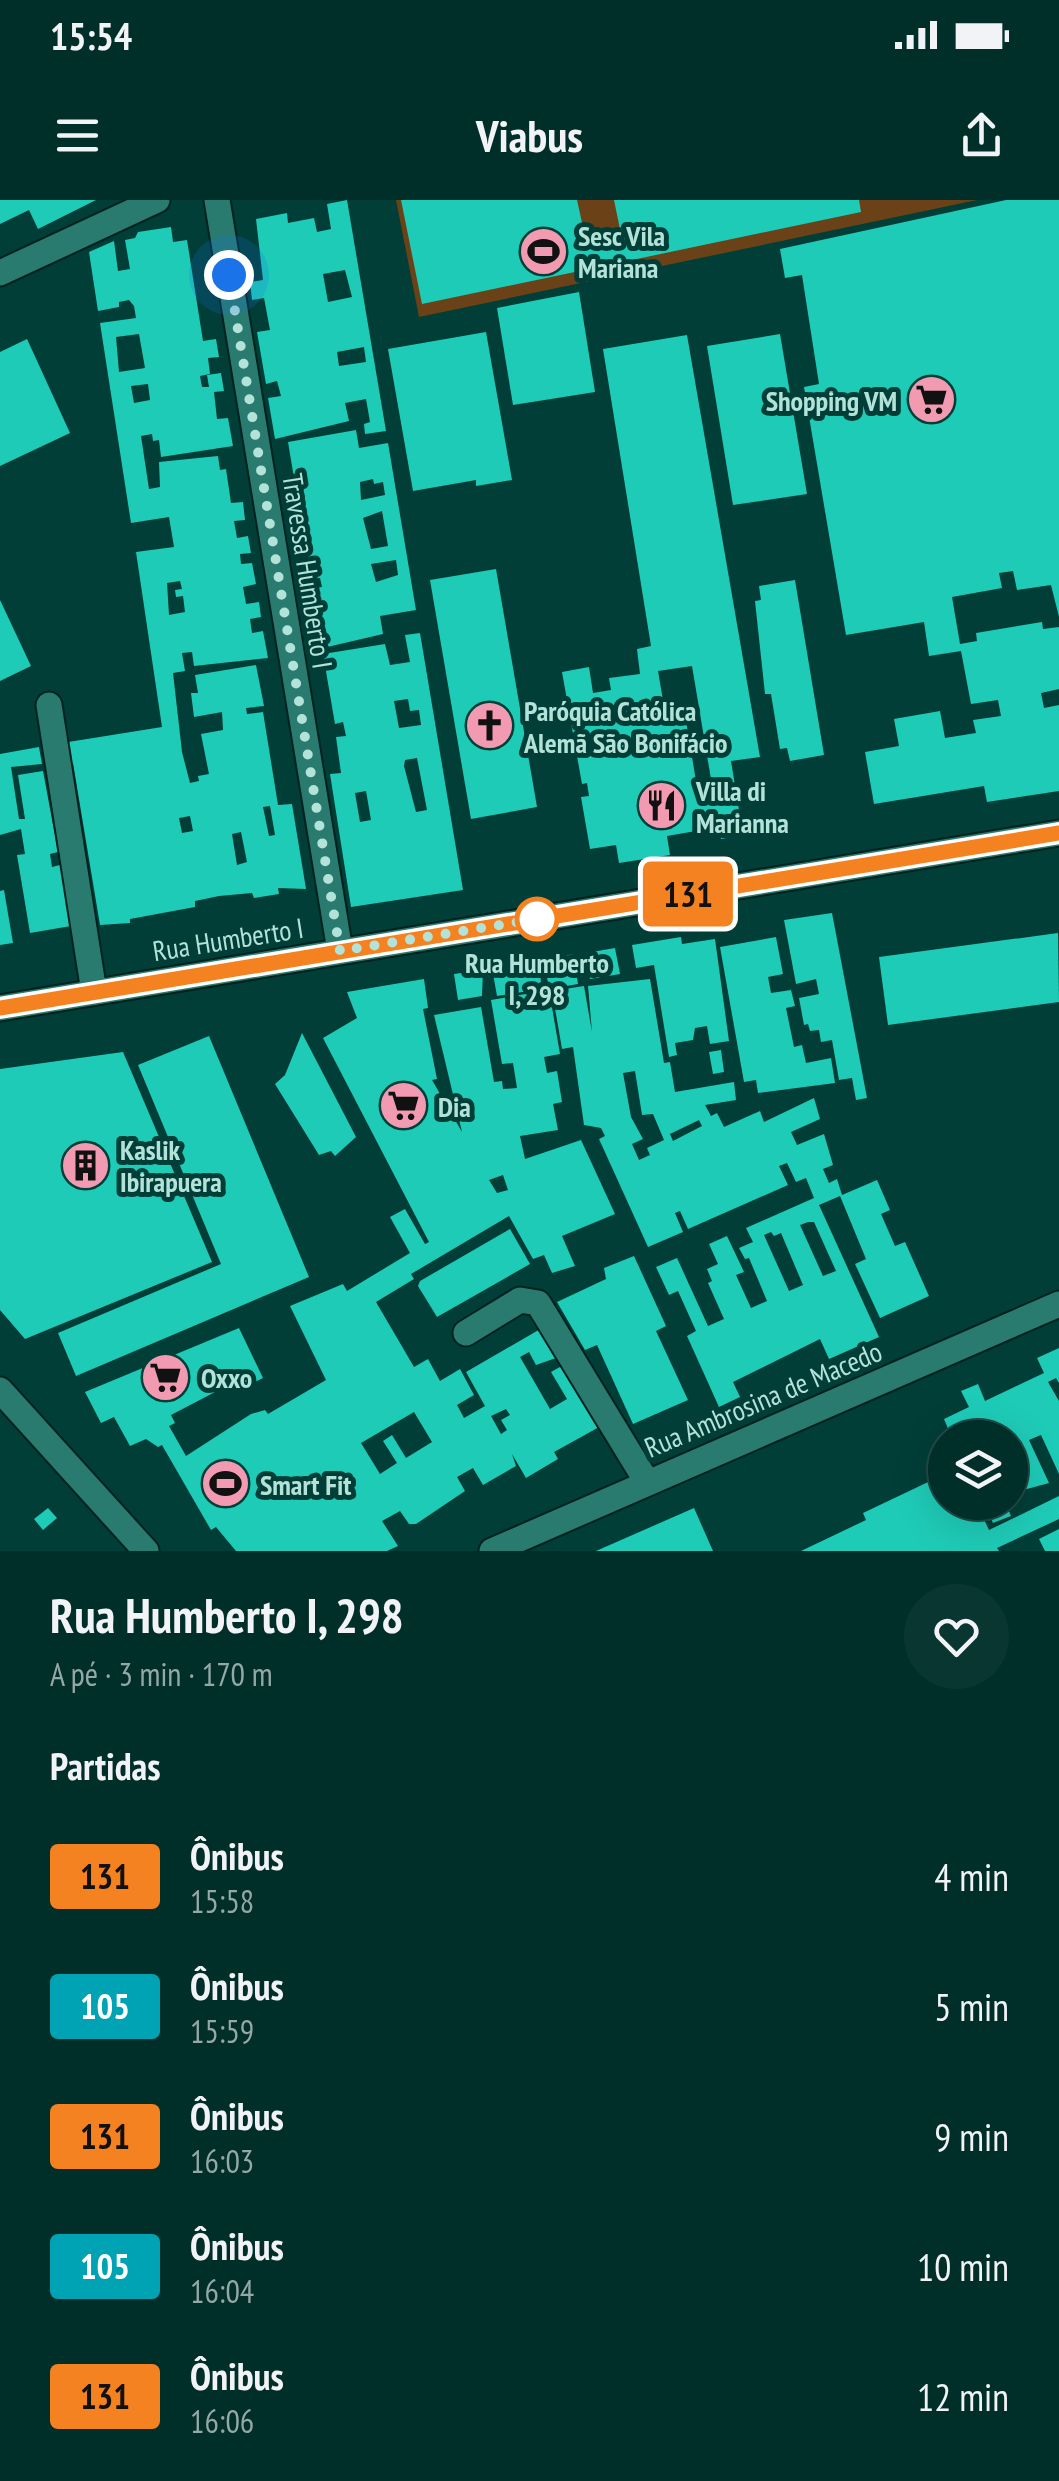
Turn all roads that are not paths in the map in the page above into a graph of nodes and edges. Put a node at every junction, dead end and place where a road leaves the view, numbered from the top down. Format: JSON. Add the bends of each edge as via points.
{"nodes":[{"id":1,"x":157,"y":200,"type":"edge"},
{"id":2,"x":217,"y":200,"type":"edge"},
{"id":3,"x":0,"y":272,"type":"edge"},
{"id":4,"x":49,"y":705,"type":"dead end"},
{"id":5,"x":1059,"y":833,"type":"edge"},
{"id":6,"x":340,"y":951,"type":"junction"},
{"id":7,"x":94,"y":992,"type":"junction"},
{"id":8,"x":0,"y":1008,"type":"edge"},
{"id":9,"x":1059,"y":1304,"type":"edge"},
{"id":10,"x":466,"y":1333,"type":"dead end"},
{"id":11,"x":0,"y":1390,"type":"edge"},
{"id":12,"x":648,"y":1482,"type":"junction"},
{"id":13,"x":146,"y":1551,"type":"edge"},
{"id":14,"x":492,"y":1551,"type":"edge"}],
"edges":[{"from":1,"to":3,"type":"street"},
{"from":2,"to":6,"type":"street","name":"Travessa Humberto I"},
{"from":4,"to":7,"type":"street"},
{"from":5,"to":6,"type":"street","name":"Rua Humberto I"},
{"from":6,"to":7,"type":"street","name":"Rua Humberto I"},
{"from":7,"to":8,"type":"street","name":"Rua Humberto I"},
{"from":9,"to":12,"type":"street","name":"Rua Ambrosina de Macedo"},
{"from":10,"to":12,"type":"street","via":[[520,1300],[538,1303]]},
{"from":11,"to":13,"type":"street"},
{"from":12,"to":14,"type":"street","name":"Rua Ambrosina de Macedo"}]}
